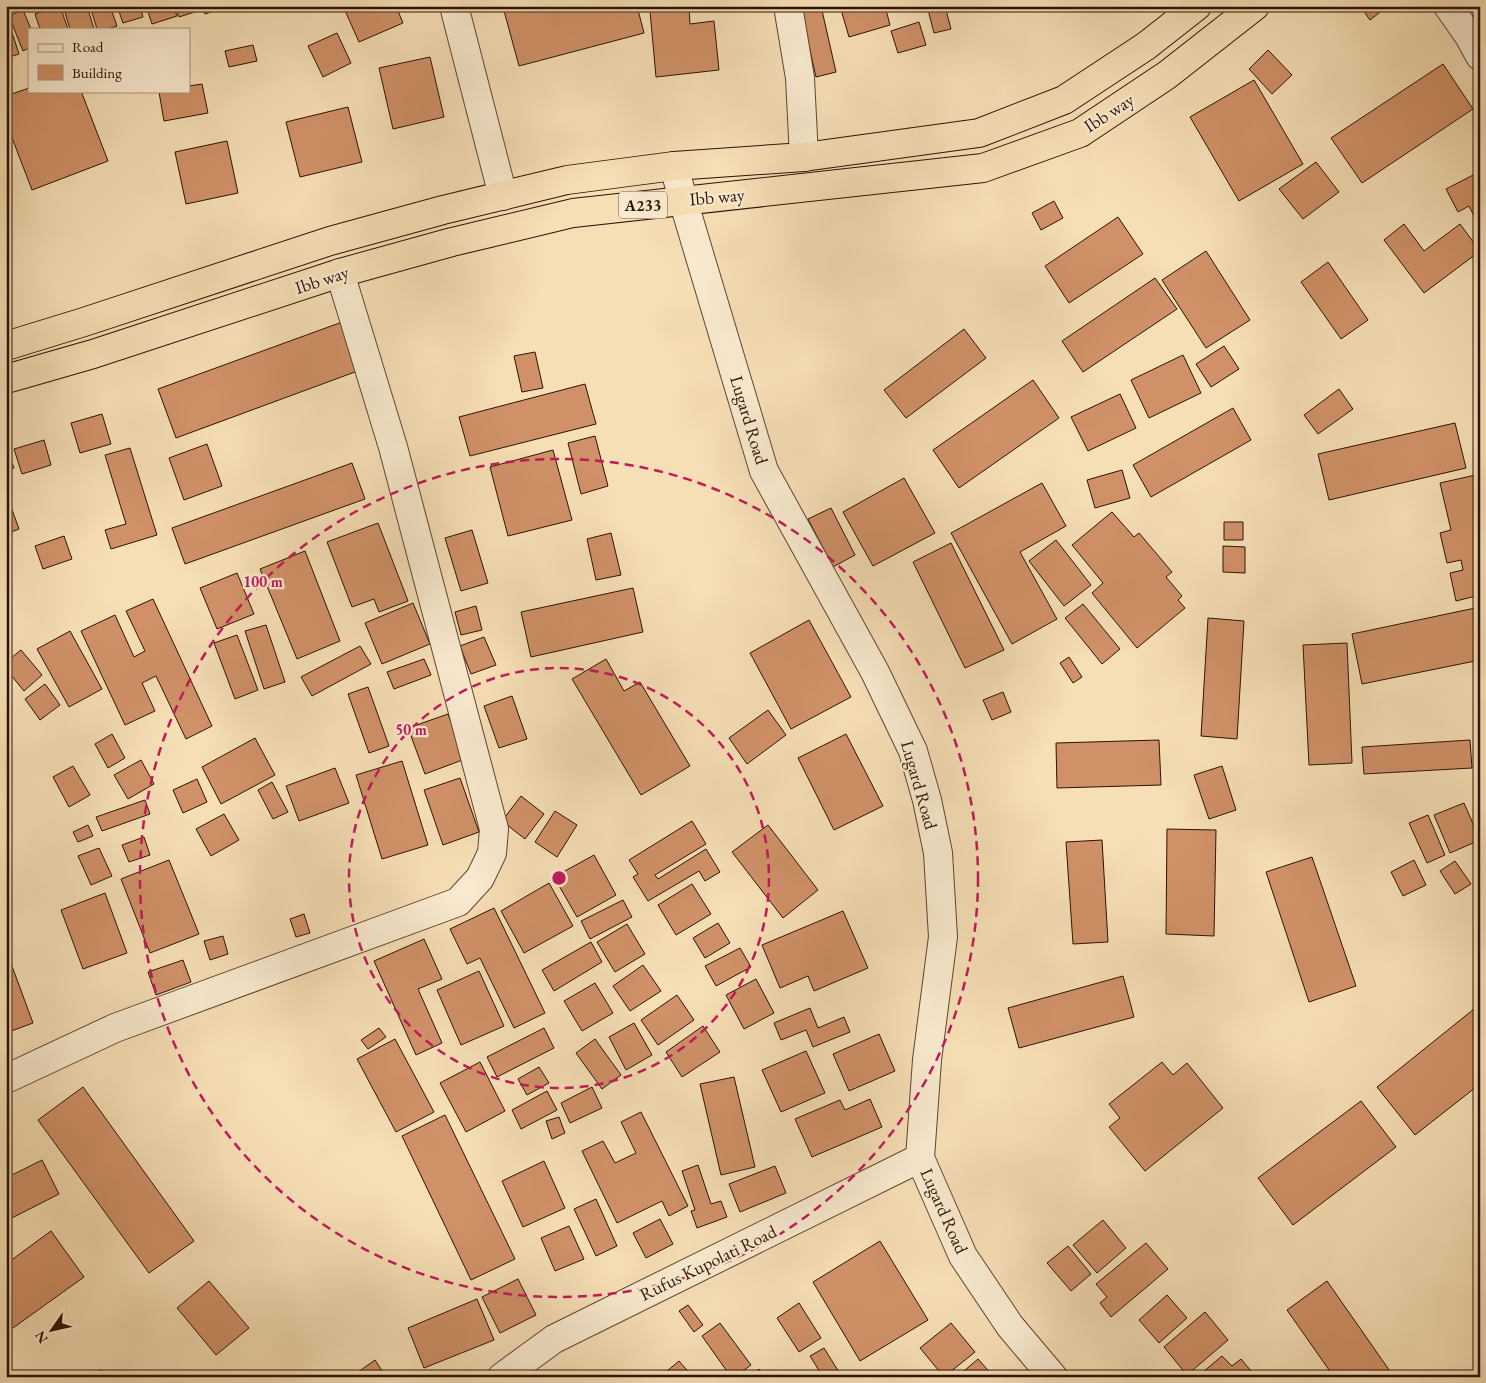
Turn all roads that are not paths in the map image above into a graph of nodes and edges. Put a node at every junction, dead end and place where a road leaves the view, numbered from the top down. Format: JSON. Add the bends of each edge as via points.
{"nodes":[{"id":1,"x":454,"y":6,"type":"edge"},
{"id":2,"x":788,"y":6,"type":"edge"},
{"id":3,"x":1197,"y":6,"type":"edge"},
{"id":4,"x":1254,"y":6,"type":"edge"},
{"id":5,"x":1448,"y":6,"type":"edge"},
{"id":6,"x":1480,"y":56,"type":"edge"},
{"id":7,"x":804,"y":157,"type":"junction"},
{"id":8,"x":674,"y":166,"type":"junction"},
{"id":9,"x":503,"y":196,"type":"junction"},
{"id":10,"x":682,"y":200,"type":"junction"},
{"id":11,"x":340,"y":273,"type":"junction"},
{"id":12,"x":6,"y":346,"type":"edge"},
{"id":13,"x":6,"y":378,"type":"edge"},
{"id":14,"x":6,"y":1079,"type":"edge"},
{"id":15,"x":920,"y":1158,"type":"junction"},
{"id":16,"x":502,"y":1377,"type":"edge"},
{"id":17,"x":1053,"y":1377,"type":"edge"}],
"edges":[{"from":1,"to":9,"type":"street"},
{"from":2,"to":7,"type":"street","via":[[800,78]]},
{"from":3,"to":7,"type":"highway","number":"A233","via":[[1146,46],[1064,100],[979,133]]},
{"from":4,"to":10,"type":"highway","name":"Ibb way","number":"A233","via":[[1167,75],[1080,133],[983,168]]},
{"from":5,"to":6,"type":"street"},
{"from":7,"to":8,"type":"highway","number":"A233"},
{"from":8,"to":9,"type":"highway","number":"A233","via":[[567,180]]},
{"from":8,"to":10,"type":"street","name":"Lugard Road"},
{"from":9,"to":12,"type":"highway","number":"A233","via":[[330,241]]},
{"from":10,"to":11,"type":"highway","name":"Ibb way","number":"A233","via":[[573,213]]},
{"from":10,"to":15,"type":"street","name":"Lugard Road","via":[[764,471],[875,672],[914,751],[938,853],[942,937],[927,1060]]},
{"from":11,"to":13,"type":"highway","name":"Ibb way","number":"A233","via":[[93,354]]},
{"from":11,"to":14,"type":"street","via":[[393,447],[494,829],[492,853],[480,878],[458,902],[115,1028]]},
{"from":15,"to":16,"type":"street","name":"Rufus Kupolati Road","via":[[554,1339]]},
{"from":15,"to":17,"type":"street","name":"Lugard Road","via":[[963,1256],[1010,1326]]}]}
